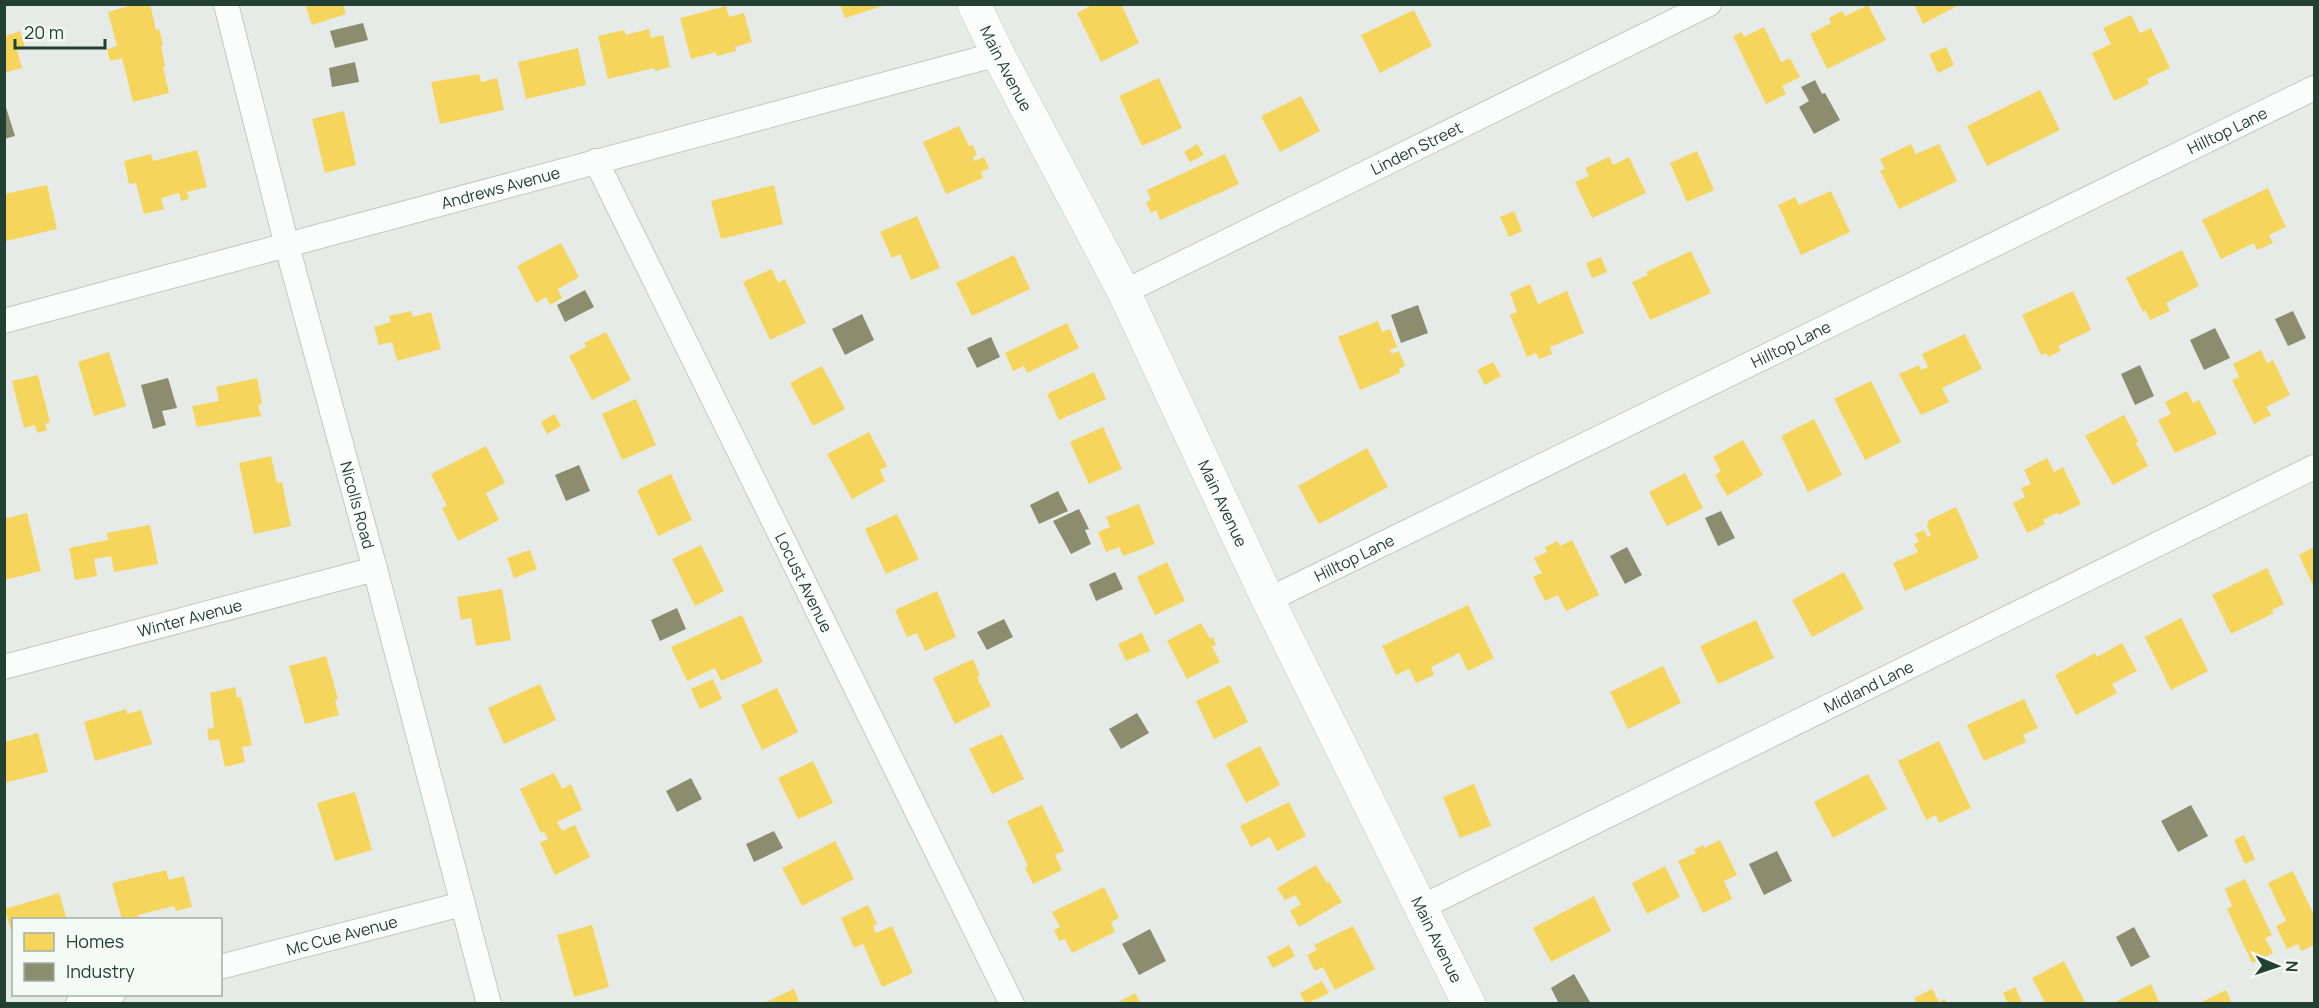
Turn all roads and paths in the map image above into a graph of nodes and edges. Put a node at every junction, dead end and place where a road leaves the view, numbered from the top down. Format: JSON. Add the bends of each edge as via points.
{"nodes":[{"id":1,"x":226,"y":4,"type":"edge"},
{"id":2,"x":974,"y":4,"type":"edge"},
{"id":3,"x":1709,"y":4,"type":"edge"},
{"id":4,"x":998,"y":54,"type":"junction"},
{"id":5,"x":2314,"y":88,"type":"edge"},
{"id":6,"x":596,"y":161,"type":"junction"},
{"id":7,"x":287,"y":246,"type":"junction"},
{"id":8,"x":1124,"y":292,"type":"junction"},
{"id":9,"x":4,"y":321,"type":"edge"},
{"id":10,"x":2314,"y":467,"type":"edge"},
{"id":11,"x":375,"y":569,"type":"junction"},
{"id":12,"x":1268,"y":600,"type":"junction"},
{"id":13,"x":4,"y":667,"type":"edge"},
{"id":14,"x":462,"y":904,"type":"junction"},
{"id":15,"x":1422,"y":907,"type":"junction"},
{"id":16,"x":222,"y":966,"type":"edge"},
{"id":17,"x":105,"y":996,"type":"edge"},
{"id":18,"x":1009,"y":1002,"type":"edge"},
{"id":19,"x":78,"y":1004,"type":"edge"},
{"id":20,"x":489,"y":1004,"type":"edge"},
{"id":21,"x":1469,"y":1004,"type":"edge"}],
"edges":[{"from":1,"to":7,"type":"street","name":"Nicolls Road"},
{"from":2,"to":4,"type":"street","name":"Main Avenue"},
{"from":3,"to":8,"type":"street","name":"Linden Street"},
{"from":4,"to":6,"type":"street","name":"Andrews Avenue"},
{"from":4,"to":8,"type":"street","name":"Main Avenue"},
{"from":5,"to":12,"type":"street","name":"Hilltop Lane"},
{"from":6,"to":7,"type":"street","name":"Andrews Avenue"},
{"from":6,"to":18,"type":"street","name":"Locust Avenue"},
{"from":7,"to":9,"type":"street","name":"Andrews Avenue"},
{"from":7,"to":11,"type":"street","name":"Nicolls Road"},
{"from":8,"to":12,"type":"street","name":"Main Avenue"},
{"from":10,"to":15,"type":"street","name":"Midland Lane"},
{"from":11,"to":13,"type":"street","name":"Winter Avenue"},
{"from":11,"to":14,"type":"street","name":"Nicolls Road"},
{"from":12,"to":15,"type":"street","name":"Main Avenue"},
{"from":14,"to":16,"type":"street","name":"Mc Cue Avenue"},
{"from":14,"to":20,"type":"street","name":"Nicolls Road"},
{"from":15,"to":21,"type":"street","name":"Main Avenue"},
{"from":17,"to":19,"type":"street"}]}
